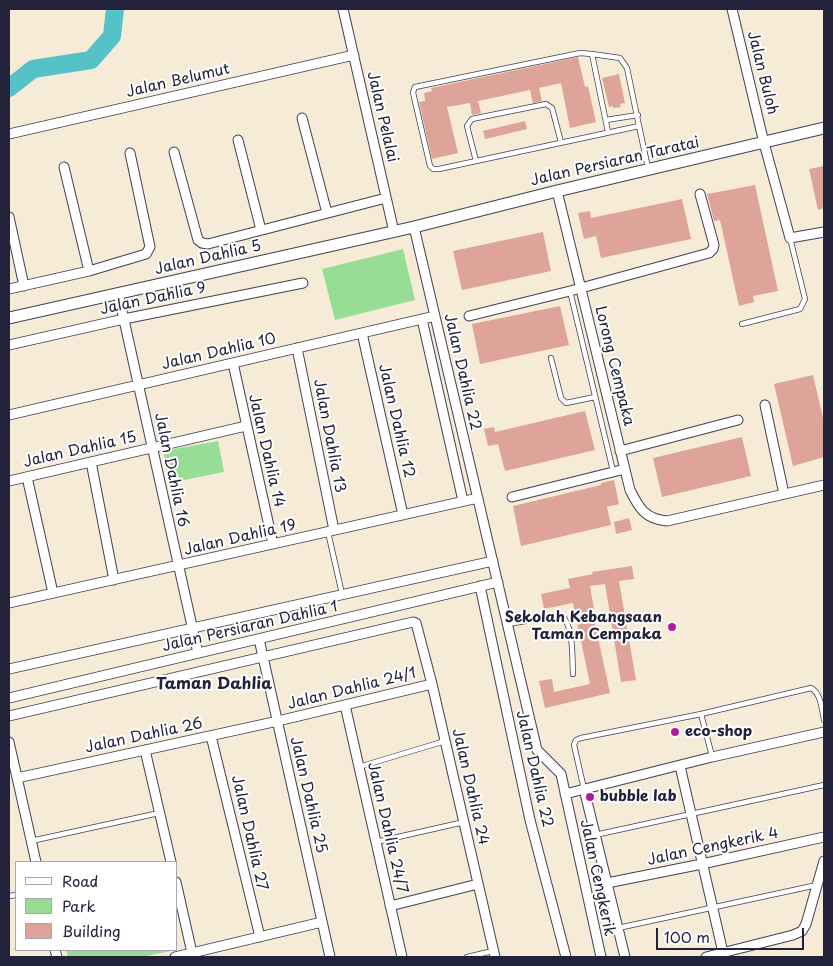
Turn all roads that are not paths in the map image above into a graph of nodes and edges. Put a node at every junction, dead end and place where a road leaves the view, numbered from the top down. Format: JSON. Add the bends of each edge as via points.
{"nodes":[{"id":1,"x":343,"y":9,"type":"edge"},
{"id":2,"x":734,"y":9,"type":"edge"},
{"id":3,"x":592,"y":54,"type":"junction"},
{"id":4,"x":354,"y":56,"type":"junction"},
{"id":5,"x":638,"y":115,"type":"junction"},
{"id":6,"x":302,"y":118,"type":"dead end"},
{"id":7,"x":606,"y":120,"type":"junction"},
{"id":8,"x":639,"y":126,"type":"junction"},
{"id":9,"x":824,"y":128,"type":"edge"},
{"id":10,"x":608,"y":132,"type":"junction"},
{"id":11,"x":9,"y":134,"type":"edge"},
{"id":12,"x":238,"y":140,"type":"dead end"},
{"id":13,"x":561,"y":142,"type":"junction"},
{"id":14,"x":764,"y":143,"type":"junction"},
{"id":15,"x":174,"y":152,"type":"dead end"},
{"id":16,"x":130,"y":153,"type":"dead end"},
{"id":17,"x":476,"y":161,"type":"junction"},
{"id":18,"x":64,"y":167,"type":"dead end"},
{"id":19,"x":649,"y":169,"type":"junction"},
{"id":20,"x":557,"y":191,"type":"junction"},
{"id":21,"x":700,"y":194,"type":"dead end"},
{"id":22,"x":386,"y":198,"type":"junction"},
{"id":23,"x":326,"y":213,"type":"junction"},
{"id":24,"x":9,"y":220,"type":"edge"},
{"id":25,"x":414,"y":227,"type":"junction"},
{"id":26,"x":261,"y":230,"type":"junction"},
{"id":27,"x":394,"y":232,"type":"junction"},
{"id":28,"x":824,"y":232,"type":"edge"},
{"id":29,"x":790,"y":238,"type":"junction"},
{"id":30,"x":89,"y":271,"type":"junction"},
{"id":31,"x":303,"y":283,"type":"dead end"},
{"id":32,"x":24,"y":286,"type":"junction"},
{"id":33,"x":581,"y":288,"type":"junction"},
{"id":34,"x":9,"y":289,"type":"edge"},
{"id":35,"x":570,"y":291,"type":"junction"},
{"id":36,"x":118,"y":293,"type":"junction"},
{"id":37,"x":435,"y":316,"type":"junction"},
{"id":38,"x":469,"y":316,"type":"dead end"},
{"id":39,"x":9,"y":318,"type":"edge"},
{"id":40,"x":124,"y":319,"type":"junction"},
{"id":41,"x":422,"y":319,"type":"junction"},
{"id":42,"x":742,"y":324,"type":"dead end"},
{"id":43,"x":362,"y":333,"type":"junction"},
{"id":44,"x":9,"y":345,"type":"edge"},
{"id":45,"x":297,"y":348,"type":"junction"},
{"id":46,"x":550,"y":358,"type":"dead end"},
{"id":47,"x":233,"y":363,"type":"junction"},
{"id":48,"x":138,"y":385,"type":"junction"},
{"id":49,"x":595,"y":397,"type":"junction"},
{"id":50,"x":765,"y":405,"type":"dead end"},
{"id":51,"x":9,"y":415,"type":"edge"},
{"id":52,"x":738,"y":420,"type":"dead end"},
{"id":53,"x":246,"y":426,"type":"junction"},
{"id":54,"x":152,"y":448,"type":"junction"},
{"id":55,"x":620,"y":451,"type":"junction"},
{"id":56,"x":91,"y":462,"type":"junction"},
{"id":57,"x":625,"y":469,"type":"junction"},
{"id":58,"x":613,"y":471,"type":"junction"},
{"id":59,"x":27,"y":476,"type":"junction"},
{"id":60,"x":9,"y":481,"type":"edge"},
{"id":61,"x":824,"y":485,"type":"edge"},
{"id":62,"x":784,"y":494,"type":"junction"},
{"id":63,"x":512,"y":497,"type":"dead end"},
{"id":64,"x":478,"y":498,"type":"junction"},
{"id":65,"x":463,"y":501,"type":"junction"},
{"id":66,"x":403,"y":515,"type":"junction"},
{"id":67,"x":331,"y":531,"type":"junction"},
{"id":68,"x":273,"y":544,"type":"junction"},
{"id":69,"x":493,"y":560,"type":"junction"},
{"id":70,"x":178,"y":566,"type":"junction"},
{"id":71,"x":114,"y":580,"type":"junction"},
{"id":72,"x":498,"y":582,"type":"junction"},
{"id":73,"x":480,"y":586,"type":"junction"},
{"id":74,"x":53,"y":593,"type":"junction"},
{"id":75,"x":342,"y":594,"type":"junction"},
{"id":76,"x":9,"y":603,"type":"edge"},
{"id":77,"x":508,"y":624,"type":"junction"},
{"id":78,"x":192,"y":628,"type":"junction"},
{"id":79,"x":260,"y":639,"type":"junction"},
{"id":80,"x":198,"y":653,"type":"junction"},
{"id":81,"x":264,"y":657,"type":"junction"},
{"id":82,"x":9,"y":669,"type":"edge"},
{"id":83,"x":573,"y":674,"type":"dead end"},
{"id":84,"x":432,"y":684,"type":"junction"},
{"id":85,"x":9,"y":698,"type":"edge"},
{"id":86,"x":345,"y":705,"type":"junction"},
{"id":87,"x":701,"y":714,"type":"junction"},
{"id":88,"x":9,"y":716,"type":"edge"},
{"id":89,"x":824,"y":720,"type":"edge"},
{"id":90,"x":278,"y":721,"type":"junction"},
{"id":91,"x":824,"y":732,"type":"edge"},
{"id":92,"x":211,"y":736,"type":"junction"},
{"id":93,"x":445,"y":741,"type":"junction"},
{"id":94,"x":9,"y":742,"type":"edge"},
{"id":95,"x":145,"y":750,"type":"junction"},
{"id":96,"x":712,"y":756,"type":"junction"},
{"id":97,"x":680,"y":766,"type":"junction"},
{"id":98,"x":359,"y":767,"type":"junction"},
{"id":99,"x":561,"y":774,"type":"joint"},
{"id":100,"x":17,"y":778,"type":"junction"},
{"id":101,"x":824,"y":785,"type":"edge"},
{"id":102,"x":584,"y":789,"type":"junction"},
{"id":103,"x":565,"y":794,"type":"junction"},
{"id":104,"x":159,"y":813,"type":"junction"},
{"id":105,"x":691,"y":815,"type":"junction"},
{"id":106,"x":464,"y":822,"type":"junction"},
{"id":107,"x":595,"y":835,"type":"junction"},
{"id":108,"x":824,"y":837,"type":"edge"},
{"id":109,"x":31,"y":841,"type":"junction"},
{"id":110,"x":376,"y":842,"type":"junction"},
{"id":111,"x":36,"y":861,"type":"edge"},
{"id":112,"x":171,"y":861,"type":"edge"},
{"id":113,"x":824,"y":861,"type":"edge"},
{"id":114,"x":702,"y":864,"type":"junction"},
{"id":115,"x":607,"y":883,"type":"junction"},
{"id":116,"x":478,"y":884,"type":"junction"},
{"id":117,"x":818,"y":884,"type":"junction"},
{"id":118,"x":178,"y":891,"type":"edge"},
{"id":119,"x":390,"y":906,"type":"junction"},
{"id":120,"x":712,"y":908,"type":"junction"},
{"id":121,"x":322,"y":922,"type":"junction"},
{"id":122,"x":618,"y":928,"type":"junction"},
{"id":123,"x":260,"y":937,"type":"junction"},
{"id":124,"x":192,"y":953,"type":"junction"},
{"id":125,"x":494,"y":954,"type":"edge"},
{"id":126,"x":724,"y":955,"type":"edge"},
{"id":127,"x":175,"y":957,"type":"edge"},
{"id":128,"x":330,"y":957,"type":"edge"},
{"id":129,"x":402,"y":957,"type":"edge"},
{"id":130,"x":467,"y":957,"type":"edge"},
{"id":131,"x":566,"y":957,"type":"edge"},
{"id":132,"x":601,"y":957,"type":"edge"},
{"id":133,"x":625,"y":957,"type":"edge"},
{"id":134,"x":706,"y":957,"type":"edge"}],
"edges":[{"from":1,"to":4,"type":"street","name":"Jalan Pelalai"},
{"from":2,"to":14,"type":"street","name":"Jalan Buloh"},
{"from":3,"to":5,"type":"lane","via":[[624,61]]},
{"from":3,"to":7,"type":"lane"},
{"from":3,"to":17,"type":"lane","via":[[416,87],[414,97],[430,166],[440,170]]},
{"from":4,"to":11,"type":"street","name":"Jalan Belumut"},
{"from":4,"to":22,"type":"street","name":"Jalan Pelalai"},
{"from":5,"to":7,"type":"lane"},
{"from":5,"to":8,"type":"lane"},
{"from":6,"to":23,"type":"street"},
{"from":7,"to":10,"type":"lane"},
{"from":8,"to":10,"type":"lane"},
{"from":8,"to":19,"type":"lane"},
{"from":9,"to":14,"type":"street","name":"Jalan Persiaran Taratai"},
{"from":10,"to":13,"type":"lane"},
{"from":12,"to":26,"type":"street"},
{"from":13,"to":17,"type":"lane"},
{"from":13,"to":17,"type":"lane","via":[[552,108],[546,104],[472,119],[467,126]]},
{"from":14,"to":19,"type":"street","name":"Jalan Persiaran Taratai"},
{"from":14,"to":29,"type":"street","name":"Jalan Buloh"},
{"from":15,"to":26,"type":"street","via":[[198,240],[208,244]]},
{"from":16,"to":30,"type":"street","name":"Jalan Dahlia 5","via":[[150,247],[142,256]]},
{"from":18,"to":30,"type":"street"},
{"from":19,"to":20,"type":"street","name":"Jalan Persiaran Taratai"},
{"from":20,"to":25,"type":"street","name":"Jalan Persiaran Taratai"},
{"from":20,"to":33,"type":"street","name":"Lorong Cempaka"},
{"from":21,"to":33,"type":"street","via":[[713,250]]},
{"from":22,"to":23,"type":"street"},
{"from":22,"to":27,"type":"street","name":"Jalan Pelalai"},
{"from":23,"to":26,"type":"street"},
{"from":24,"to":32,"type":"street"},
{"from":25,"to":27,"type":"street","name":"Jalan Dahlia 5"},
{"from":25,"to":37,"type":"street","name":"Jalan Dahlia 22"},
{"from":27,"to":36,"type":"street","name":"Jalan Dahlia 5"},
{"from":28,"to":29,"type":"street"},
{"from":29,"to":42,"type":"lane","via":[[804,304],[800,309]]},
{"from":30,"to":32,"type":"street","name":"Jalan Dahlia 5"},
{"from":31,"to":40,"type":"street","name":"Jalan Dahlia 9"},
{"from":32,"to":34,"type":"street","name":"Jalan Dahlia 5"},
{"from":33,"to":35,"type":"street"},
{"from":33,"to":55,"type":"street","name":"Lorong Cempaka"},
{"from":35,"to":38,"type":"street"},
{"from":35,"to":49,"type":"lane"},
{"from":36,"to":39,"type":"street","name":"Jalan Dahlia 5"},
{"from":36,"to":40,"type":"street","name":"Jalan Dahlia 16"},
{"from":37,"to":41,"type":"street","name":"Jalan Dahlia 10"},
{"from":37,"to":64,"type":"street","name":"Jalan Dahlia 22"},
{"from":40,"to":44,"type":"street","name":"Jalan Dahlia 9"},
{"from":40,"to":48,"type":"street","name":"Jalan Dahlia 16"},
{"from":41,"to":43,"type":"street","name":"Jalan Dahlia 10"},
{"from":41,"to":65,"type":"street"},
{"from":43,"to":45,"type":"street","name":"Jalan Dahlia 10"},
{"from":43,"to":66,"type":"street","name":"Jalan Dahlia 12"},
{"from":45,"to":47,"type":"street","name":"Jalan Dahlia 10"},
{"from":45,"to":67,"type":"street","name":"Jalan Dahlia 13"},
{"from":46,"to":49,"type":"lane","via":[[561,398],[566,403]]},
{"from":47,"to":48,"type":"street","name":"Jalan Dahlia 10"},
{"from":47,"to":53,"type":"street","name":"Jalan Dahlia 14"},
{"from":48,"to":51,"type":"street","name":"Jalan Dahlia 10"},
{"from":48,"to":54,"type":"street","name":"Jalan Dahlia 16"},
{"from":49,"to":58,"type":"lane"},
{"from":50,"to":62,"type":"street"},
{"from":52,"to":55,"type":"street","name":"Lorong Cempaka"},
{"from":53,"to":54,"type":"street","name":"Jalan Dahlia 15"},
{"from":53,"to":68,"type":"street","name":"Jalan Dahlia 14"},
{"from":54,"to":56,"type":"street","name":"Jalan Dahlia 15"},
{"from":54,"to":70,"type":"street","name":"Jalan Dahlia 16"},
{"from":55,"to":57,"type":"street","name":"Lorong Cempaka"},
{"from":56,"to":59,"type":"street","name":"Jalan Dahlia 15"},
{"from":56,"to":71,"type":"street"},
{"from":57,"to":58,"type":"street"},
{"from":57,"to":62,"type":"street","name":"Lorong Cempaka","via":[[638,506],[659,520],[667,521]]},
{"from":58,"to":63,"type":"street"},
{"from":59,"to":60,"type":"street","name":"Jalan Dahlia 15"},
{"from":59,"to":74,"type":"street"},
{"from":61,"to":62,"type":"street","name":"Lorong Cempaka"},
{"from":64,"to":65,"type":"street","name":"Jalan Dahlia 19"},
{"from":64,"to":69,"type":"street","name":"Jalan Dahlia 22"},
{"from":65,"to":66,"type":"street","name":"Jalan Dahlia 19"},
{"from":66,"to":67,"type":"street","name":"Jalan Dahlia 19"},
{"from":67,"to":68,"type":"street","name":"Jalan Dahlia 19"},
{"from":67,"to":75,"type":"lane"},
{"from":68,"to":70,"type":"street","name":"Jalan Dahlia 19"},
{"from":69,"to":72,"type":"street","name":"Jalan Dahlia 22"},
{"from":69,"to":75,"type":"street","name":"Jalan Persiaran Dahlia 1"},
{"from":70,"to":71,"type":"street","name":"Jalan Dahlia 19"},
{"from":70,"to":78,"type":"street","name":"Jalan Dahlia 16"},
{"from":71,"to":74,"type":"street","name":"Jalan Dahlia 19"},
{"from":72,"to":73,"type":"street","name":"Jalan Persiaran Dahlia 1"},
{"from":72,"to":77,"type":"street","name":"Jalan Dahlia 22"},
{"from":73,"to":79,"type":"street","name":"Jalan Persiaran Dahlia 1"},
{"from":73,"to":131,"type":"street","name":"Jalan Dahlia 22","via":[[530,820]]},
{"from":74,"to":76,"type":"street","name":"Jalan Dahlia 19"},
{"from":75,"to":78,"type":"street","name":"Jalan Persiaran Dahlia 1"},
{"from":77,"to":83,"type":"lane","via":[[561,615],[570,627]]},
{"from":77,"to":99,"type":"street","name":"Jalan Dahlia 22","via":[[537,750]]},
{"from":78,"to":80,"type":"street","name":"Jalan Dahlia 16"},
{"from":78,"to":82,"type":"street","name":"Jalan Persiaran Dahlia 1"},
{"from":79,"to":80,"type":"street","name":"Jalan Persiaran Dahlia 1"},
{"from":79,"to":81,"type":"street","name":"Jalan Dahlia 25"},
{"from":80,"to":85,"type":"street","name":"Jalan Persiaran Dahlia 1"},
{"from":81,"to":84,"type":"street","name":"Jalan Dahlia 24","via":[[413,622],[416,623]]},
{"from":81,"to":88,"type":"street"},
{"from":81,"to":90,"type":"street","name":"Jalan Dahlia 25"},
{"from":84,"to":86,"type":"street","name":"Jalan Dahlia 24/1"},
{"from":84,"to":93,"type":"street","name":"Jalan Dahlia 24"},
{"from":86,"to":90,"type":"street","name":"Jalan Dahlia 24/1"},
{"from":86,"to":98,"type":"street","name":"Jalan Dahlia 24/7"},
{"from":87,"to":89,"type":"lane","via":[[811,688],[818,695]]},
{"from":87,"to":96,"type":"lane"},
{"from":87,"to":102,"type":"lane","via":[[576,740],[574,745]]},
{"from":90,"to":92,"type":"street","name":"Jalan Dahlia 26"},
{"from":90,"to":121,"type":"street","name":"Jalan Dahlia 25"},
{"from":91,"to":96,"type":"street"},
{"from":92,"to":95,"type":"street","name":"Jalan Dahlia 26"},
{"from":92,"to":123,"type":"street","name":"Jalan Dahlia 27"},
{"from":93,"to":98,"type":"lane"},
{"from":93,"to":106,"type":"street","name":"Jalan Dahlia 24"},
{"from":94,"to":100,"type":"street"},
{"from":95,"to":100,"type":"street","name":"Jalan Dahlia 26"},
{"from":95,"to":104,"type":"street"},
{"from":96,"to":97,"type":"street"},
{"from":97,"to":102,"type":"street"},
{"from":97,"to":105,"type":"street"},
{"from":98,"to":110,"type":"street","name":"Jalan Dahlia 24/7"},
{"from":99,"to":103,"type":"street","name":"Jalan Cengkerik"},
{"from":100,"to":109,"type":"street"},
{"from":101,"to":105,"type":"lane"},
{"from":102,"to":103,"type":"street"},
{"from":102,"to":107,"type":"street"},
{"from":103,"to":132,"type":"street","name":"Jalan Cengkerik"},
{"from":104,"to":109,"type":"lane"},
{"from":104,"to":112,"type":"street"},
{"from":105,"to":107,"type":"lane"},
{"from":105,"to":114,"type":"street"},
{"from":106,"to":110,"type":"lane"},
{"from":106,"to":116,"type":"street","name":"Jalan Dahlia 24"},
{"from":107,"to":115,"type":"street"},
{"from":108,"to":114,"type":"street","name":"Jalan Cengkerik 4"},
{"from":109,"to":111,"type":"street"},
{"from":110,"to":119,"type":"street","name":"Jalan Dahlia 24/7"},
{"from":113,"to":117,"type":"street"},
{"from":114,"to":115,"type":"street","name":"Jalan Cengkerik 4"},
{"from":114,"to":120,"type":"street"},
{"from":115,"to":122,"type":"street"},
{"from":116,"to":119,"type":"street"},
{"from":116,"to":125,"type":"street","name":"Jalan Dahlia 24"},
{"from":117,"to":120,"type":"lane"},
{"from":117,"to":126,"type":"street","via":[[802,931]]},
{"from":118,"to":124,"type":"street"},
{"from":119,"to":129,"type":"street","name":"Jalan Dahlia 24/7"},
{"from":120,"to":122,"type":"lane"},
{"from":120,"to":126,"type":"street"},
{"from":121,"to":123,"type":"street"},
{"from":121,"to":128,"type":"street","name":"Jalan Dahlia 25"},
{"from":122,"to":133,"type":"street"},
{"from":123,"to":124,"type":"street"},
{"from":124,"to":127,"type":"street"},
{"from":125,"to":130,"type":"lane"},
{"from":126,"to":134,"type":"street"}]}
